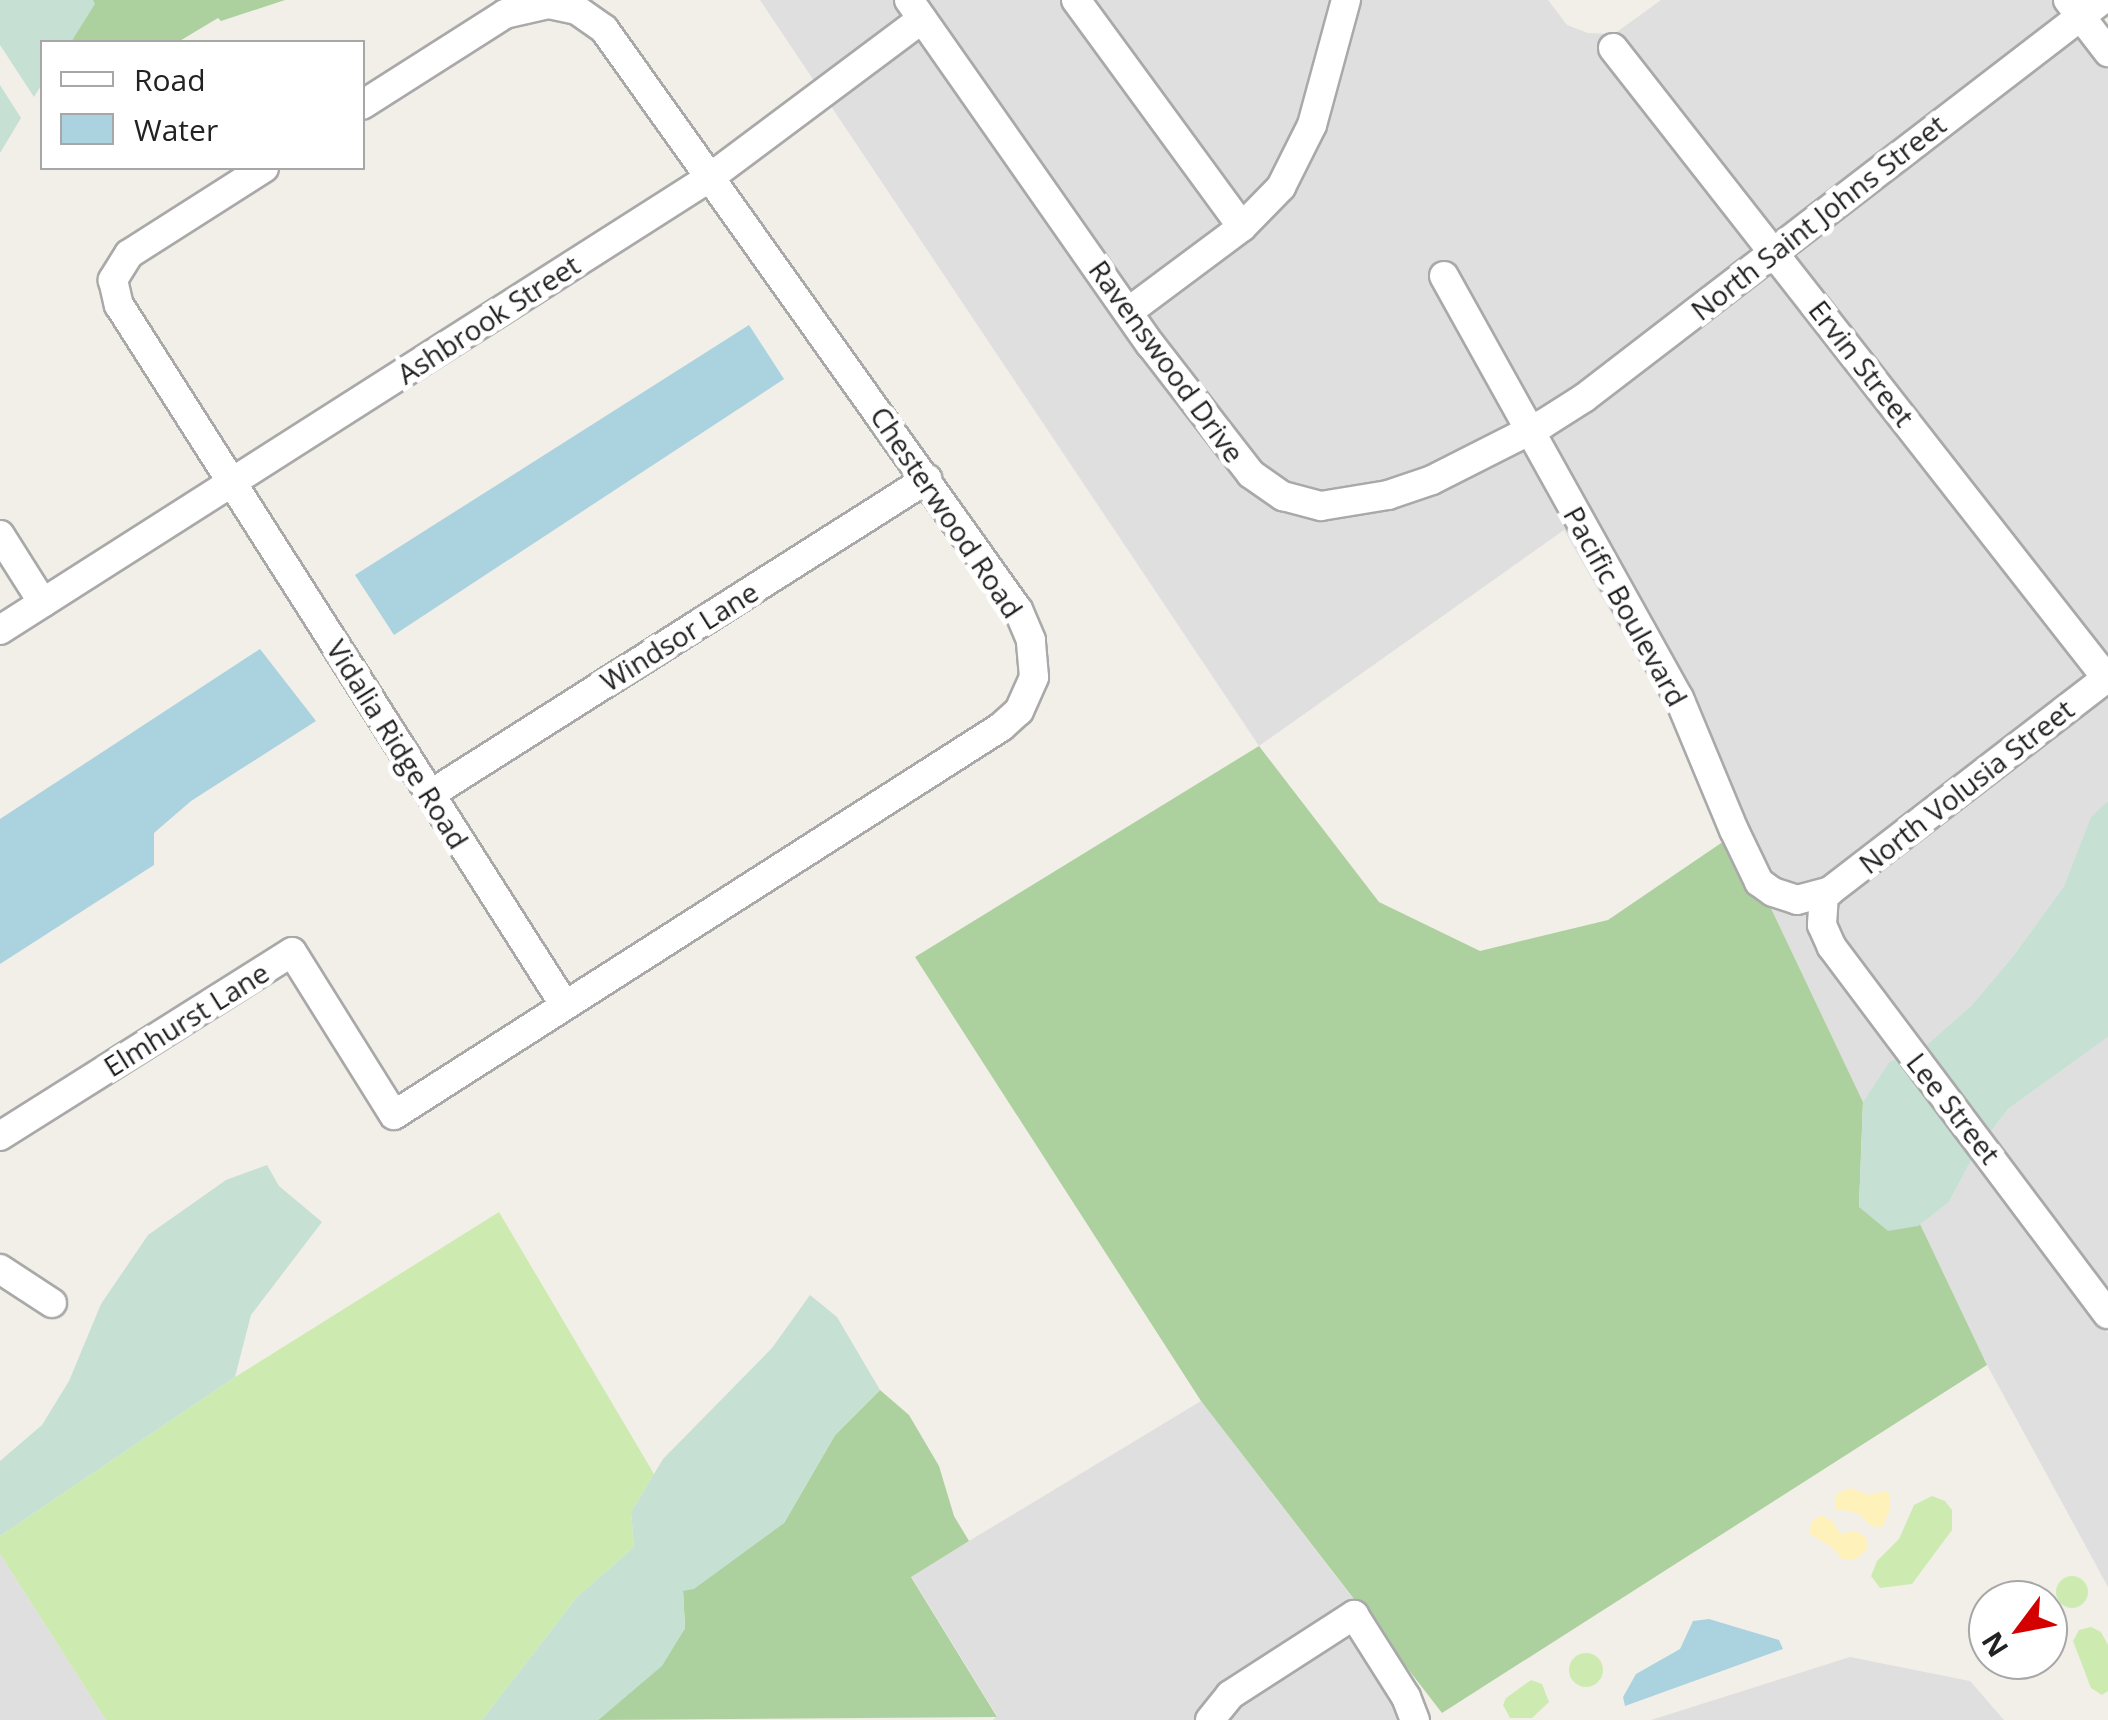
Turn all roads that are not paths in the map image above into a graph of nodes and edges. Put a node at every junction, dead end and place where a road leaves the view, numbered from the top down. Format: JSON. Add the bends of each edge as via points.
{"nodes":[{"id":1,"x":1076,"y":0,"type":"edge"},
{"id":2,"x":1346,"y":0,"type":"edge"},
{"id":3,"x":2084,"y":5,"type":"edge"},
{"id":4,"x":915,"y":10,"type":"edge"},
{"id":5,"x":1613,"y":48,"type":"dead end"},
{"id":6,"x":2108,"y":52,"type":"edge"},
{"id":7,"x":365,"y":103,"type":"edge"},
{"id":8,"x":261,"y":170,"type":"edge"},
{"id":9,"x":712,"y":176,"type":"junction"},
{"id":10,"x":1242,"y":227,"type":"junction"},
{"id":11,"x":1774,"y":250,"type":"junction"},
{"id":12,"x":1444,"y":276,"type":"dead end"},
{"id":13,"x":1128,"y":312,"type":"junction"},
{"id":14,"x":1530,"y":431,"type":"junction"},
{"id":15,"x":926,"y":479,"type":"junction"},
{"id":16,"x":233,"y":483,"type":"junction"},
{"id":17,"x":0,"y":534,"type":"edge"},
{"id":18,"x":43,"y":603,"type":"junction"},
{"id":19,"x":0,"y":630,"type":"edge"},
{"id":20,"x":2107,"y":679,"type":"edge"},
{"id":21,"x":430,"y":794,"type":"junction"},
{"id":22,"x":1824,"y":894,"type":"junction"},
{"id":23,"x":564,"y":1004,"type":"junction"},
{"id":24,"x":0,"y":1136,"type":"edge"},
{"id":25,"x":0,"y":1269,"type":"edge"},
{"id":26,"x":52,"y":1303,"type":"dead end"},
{"id":27,"x":2108,"y":1314,"type":"edge"},
{"id":28,"x":1210,"y":1720,"type":"edge"},
{"id":29,"x":1414,"y":1720,"type":"edge"}],
"edges":[{"from":1,"to":10,"type":"street"},
{"from":2,"to":10,"type":"street","via":[[1312,125],[1281,187]]},
{"from":3,"to":6,"type":"street"},
{"from":3,"to":11,"type":"street","name":"North Saint Johns Street"},
{"from":4,"to":9,"type":"street","name":"Ashbrook Street"},
{"from":4,"to":13,"type":"street","name":"Ravenswood Drive"},
{"from":5,"to":11,"type":"street","name":"Ervin Street"},
{"from":7,"to":9,"type":"street","name":"Chesterwood Road","via":[[505,14],[548,4],[577,10],[604,30]]},
{"from":8,"to":16,"type":"street","name":"Vidalia Ridge Road","via":[[129,254],[113,280],[119,305]]},
{"from":9,"to":15,"type":"street","name":"Chesterwood Road"},
{"from":9,"to":16,"type":"street","name":"Ashbrook Street"},
{"from":10,"to":13,"type":"street"},
{"from":11,"to":14,"type":"street","name":"North Saint Johns Street","via":[[1584,398]]},
{"from":11,"to":20,"type":"street","name":"Ervin Street"},
{"from":12,"to":14,"type":"street","name":"Pacific Boulevard"},
{"from":13,"to":14,"type":"street","name":"Ravenswood Drive","via":[[1251,474],[1302,503],[1341,506],[1388,496]]},
{"from":14,"to":22,"type":"street","name":"Pacific Boulevard","via":[[1679,698],[1760,882],[1789,898]]},
{"from":15,"to":21,"type":"street","name":"Windsor Lane"},
{"from":15,"to":23,"type":"street","name":"Chesterwood Road","via":[[1018,610],[1031,640],[1034,677],[1019,711]]},
{"from":16,"to":18,"type":"street","name":"Ashbrook Street"},
{"from":16,"to":21,"type":"street","name":"Vidalia Ridge Road"},
{"from":17,"to":18,"type":"street"},
{"from":18,"to":19,"type":"street","name":"Ashbrook Street"},
{"from":20,"to":22,"type":"street","name":"North Volusia Street"},
{"from":21,"to":23,"type":"street","name":"Vidalia Ridge Road"},
{"from":22,"to":27,"type":"street","name":"Lee Street","via":[[1822,924],[1832,946]]},
{"from":23,"to":24,"type":"street","name":"Elmhurst Lane","via":[[394,1115],[292,952]]},
{"from":25,"to":26,"type":"street"},
{"from":28,"to":29,"type":"street","via":[[1230,1694],[1354,1616]]}]}
